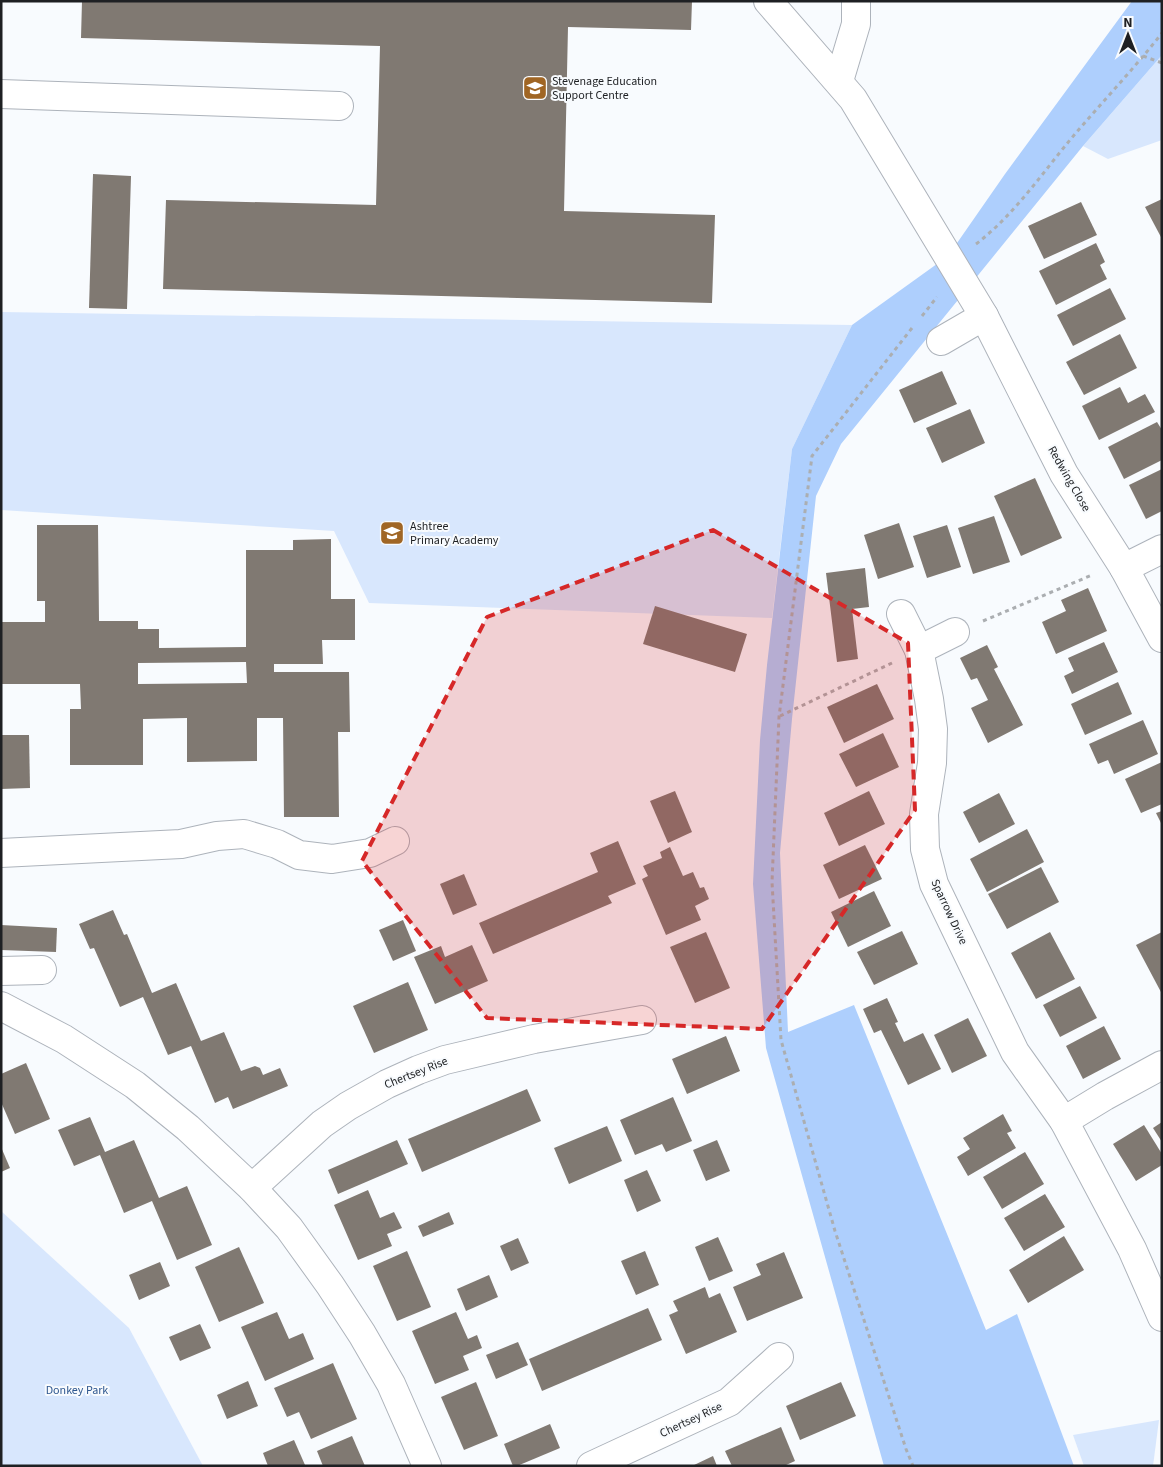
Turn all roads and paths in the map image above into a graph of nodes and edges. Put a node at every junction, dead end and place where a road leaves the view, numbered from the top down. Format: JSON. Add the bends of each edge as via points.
{"nodes":[{"id":1,"x":768,"y":1,"type":"edge"},
{"id":2,"x":856,"y":1,"type":"edge"},
{"id":3,"x":1162,"y":33,"type":"edge"},
{"id":4,"x":1143,"y":56,"type":"junction"},
{"id":5,"x":1162,"y":63,"type":"edge"},
{"id":6,"x":838,"y":81,"type":"junction"},
{"id":7,"x":1,"y":94,"type":"edge"},
{"id":8,"x":339,"y":106,"type":"dead end"},
{"id":9,"x":953,"y":263,"type":"junction"},
{"id":10,"x":984,"y":316,"type":"junction"},
{"id":11,"x":941,"y":341,"type":"dead end"},
{"id":12,"x":1162,"y":548,"type":"edge"},
{"id":13,"x":1122,"y":566,"type":"junction"},
{"id":14,"x":901,"y":614,"type":"dead end"},
{"id":15,"x":955,"y":632,"type":"joint"},
{"id":16,"x":1162,"y":638,"type":"edge"},
{"id":17,"x":919,"y":650,"type":"junction"},
{"id":18,"x":780,"y":717,"type":"junction"},
{"id":19,"x":395,"y":841,"type":"dead end"},
{"id":20,"x":1,"y":852,"type":"edge"},
{"id":21,"x":42,"y":970,"type":"dead end"},
{"id":22,"x":1,"y":971,"type":"edge"},
{"id":23,"x":1,"y":1006,"type":"edge"},
{"id":24,"x":642,"y":1020,"type":"dead end"},
{"id":25,"x":1162,"y":1066,"type":"edge"},
{"id":26,"x":1064,"y":1121,"type":"junction"},
{"id":27,"x":252,"y":1188,"type":"junction"},
{"id":28,"x":1162,"y":1317,"type":"edge"},
{"id":29,"x":780,"y":1357,"type":"dead end"},
{"id":30,"x":427,"y":1466,"type":"edge"},
{"id":31,"x":591,"y":1466,"type":"edge"},
{"id":32,"x":913,"y":1466,"type":"edge"}],
"edges":[{"from":1,"to":6,"type":"street","name":"Redwing Close"},
{"from":2,"to":6,"type":"street","via":[[856,24]]},
{"from":3,"to":4,"type":"path"},
{"from":4,"to":5,"type":"path"},
{"from":4,"to":9,"type":"path","via":[[992,232]]},
{"from":6,"to":9,"type":"street","name":"Redwing Close","via":[[853,99]]},
{"from":7,"to":8,"type":"street"},
{"from":9,"to":10,"type":"street","name":"Redwing Close"},
{"from":9,"to":18,"type":"path","via":[[812,456]]},
{"from":10,"to":11,"type":"street"},
{"from":10,"to":13,"type":"street","name":"Redwing Close","via":[[1064,474]]},
{"from":12,"to":13,"type":"street"},
{"from":13,"to":15,"type":"path"},
{"from":13,"to":16,"type":"street","name":"Redwing Close"},
{"from":14,"to":17,"type":"street","name":"Sparrow Drive"},
{"from":15,"to":17,"type":"street"},
{"from":17,"to":18,"type":"path"},
{"from":17,"to":26,"type":"street","name":"Sparrow Drive","via":[[933,729],[932,763],[924,814],[926,849],[934,884],[1015,1052]]},
{"from":18,"to":32,"type":"path","via":[[772,882],[781,1040],[835,1231]]},
{"from":19,"to":20,"type":"street","via":[[370,853],[332,859],[299,855],[244,834],[181,844]]},
{"from":21,"to":22,"type":"street"},
{"from":23,"to":27,"type":"street","via":[[64,1039],[134,1086],[188,1128]]},
{"from":24,"to":27,"type":"street","name":"Chertsey Rise","via":[[534,1039],[445,1060],[418,1070],[355,1102],[322,1124]]},
{"from":25,"to":26,"type":"street"},
{"from":26,"to":28,"type":"street","name":"Sparrow Drive","via":[[1132,1249]]},
{"from":27,"to":30,"type":"street","via":[[289,1228],[362,1334],[391,1384]]},
{"from":29,"to":31,"type":"street","name":"Chertsey Rise","via":[[730,1402]]}]}
